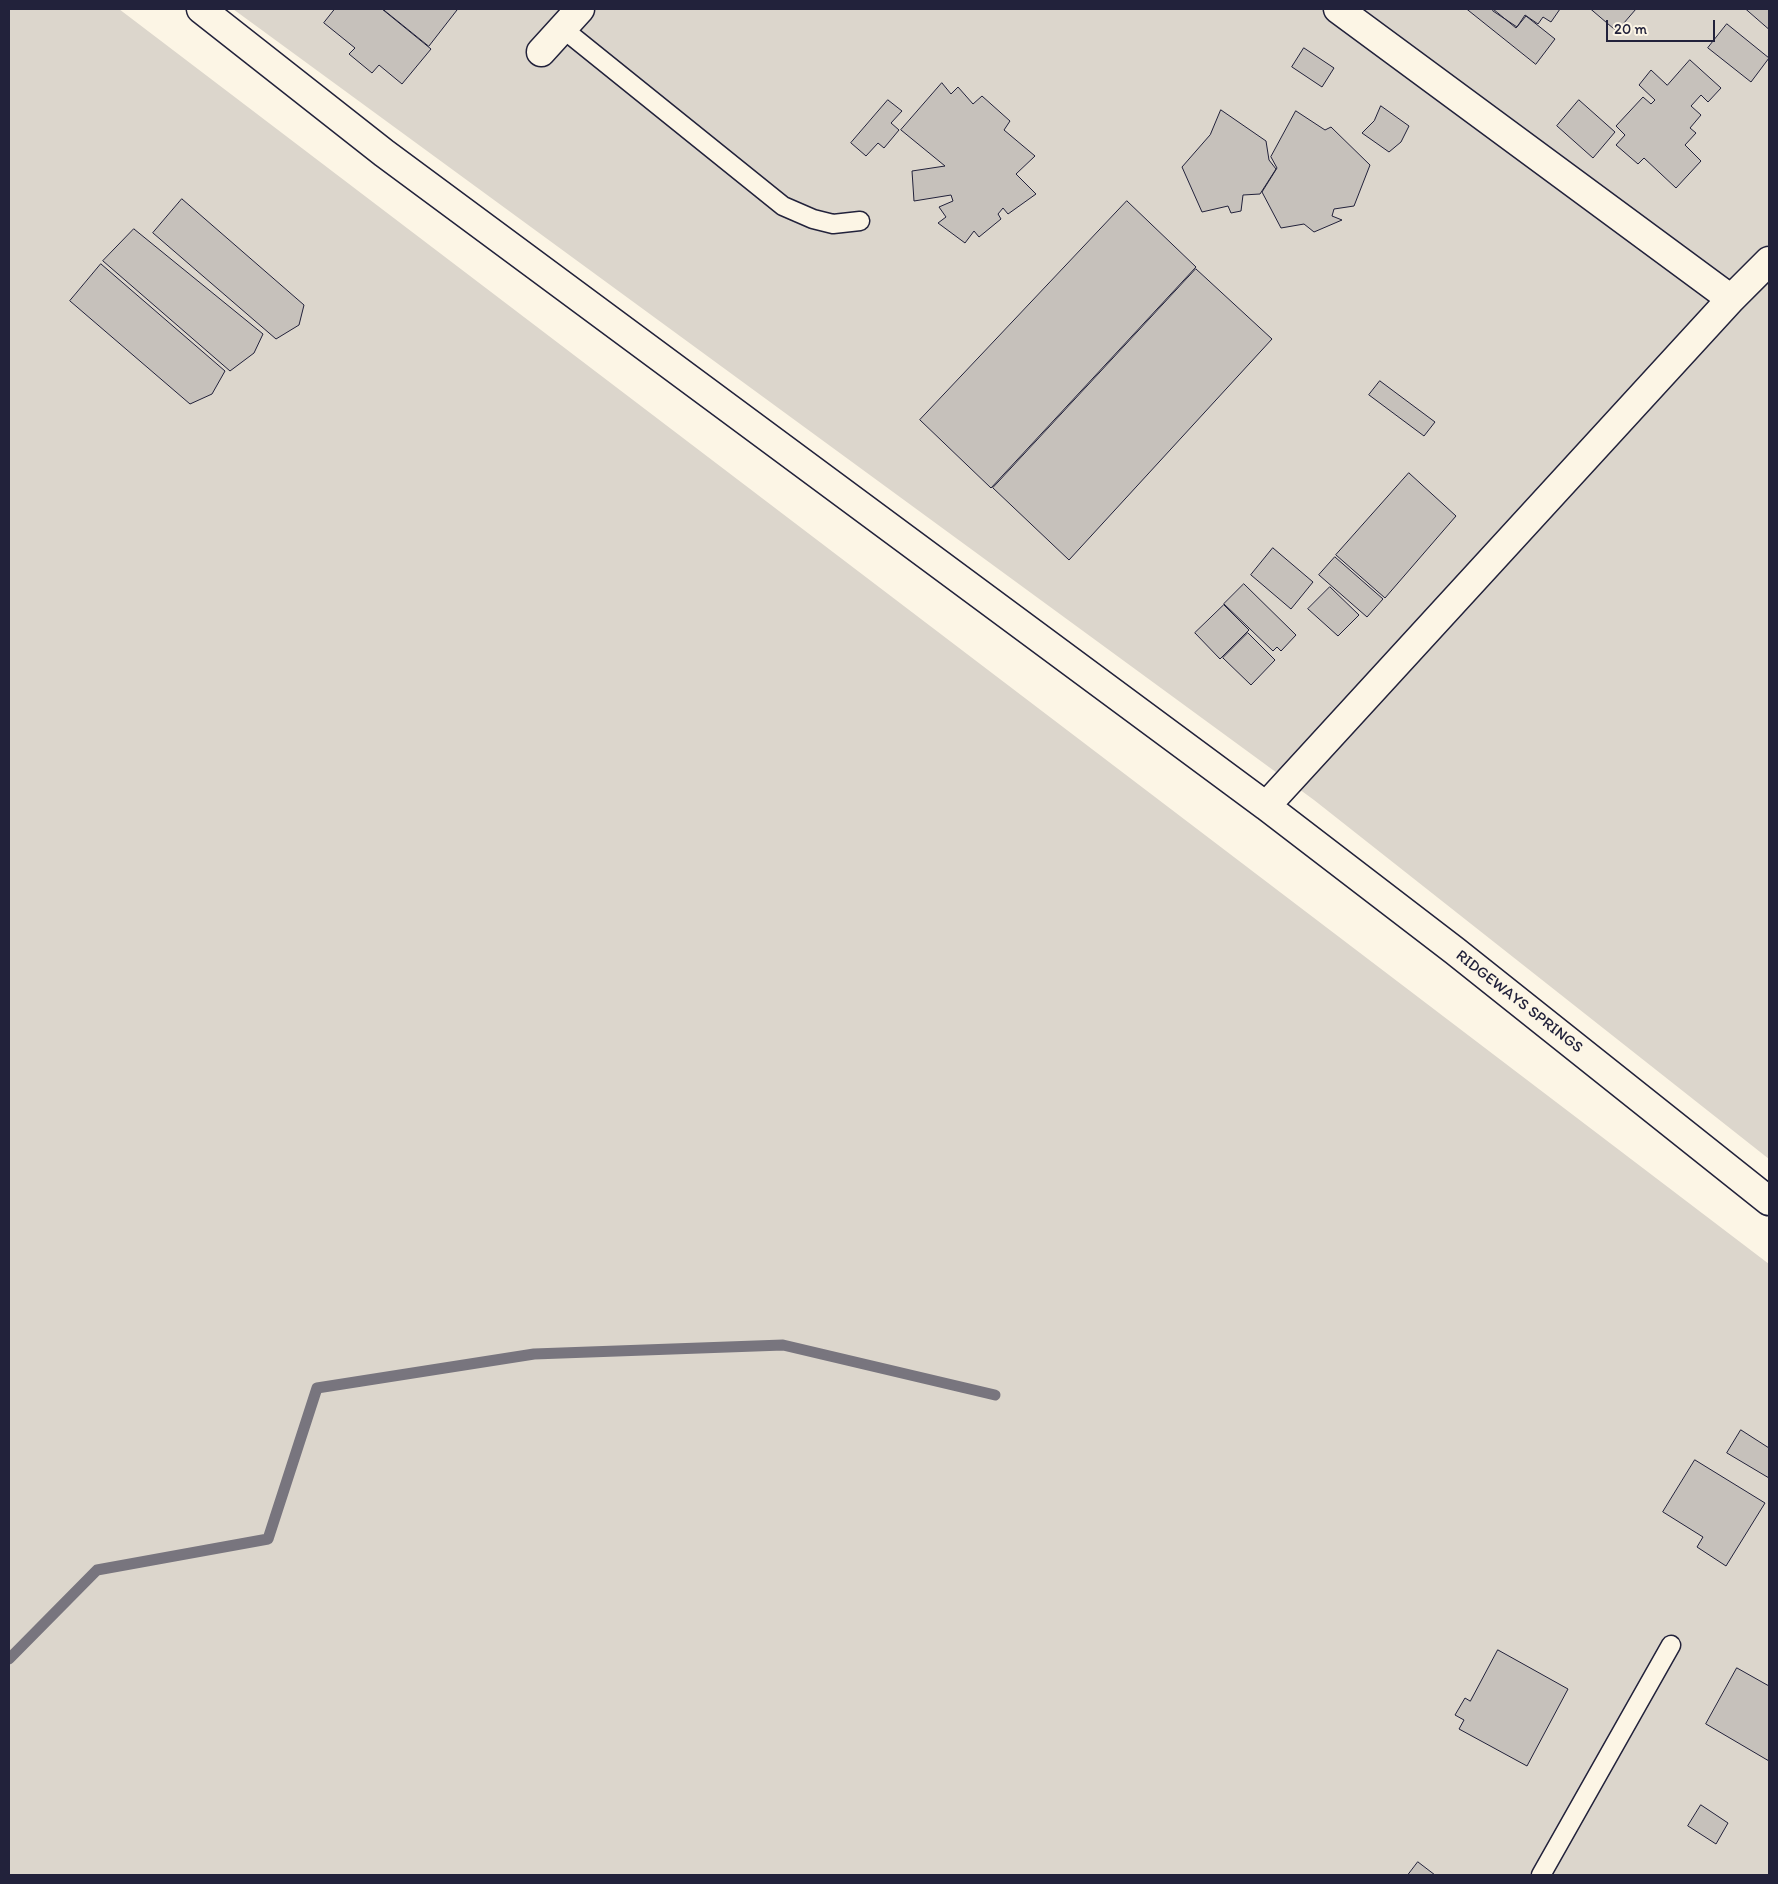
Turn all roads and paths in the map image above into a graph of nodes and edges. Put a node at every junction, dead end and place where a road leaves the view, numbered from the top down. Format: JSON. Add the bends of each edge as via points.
{"nodes":[{"id":1,"x":200,"y":9,"type":"edge"},
{"id":2,"x":1338,"y":9,"type":"edge"},
{"id":3,"x":571,"y":18,"type":"edge"},
{"id":4,"x":541,"y":52,"type":"dead end"},
{"id":5,"x":860,"y":221,"type":"dead end"},
{"id":6,"x":1769,"y":260,"type":"edge"},
{"id":7,"x":1731,"y":299,"type":"junction"},
{"id":8,"x":1266,"y":806,"type":"junction"},
{"id":9,"x":1769,"y":1201,"type":"edge"},
{"id":10,"x":1671,"y":1645,"type":"dead end"},
{"id":11,"x":1541,"y":1875,"type":"edge"}],
"edges":[{"from":1,"to":8,"type":"street","name":"RIDGEWAYS SPRINGS","via":[[384,153]]},
{"from":2,"to":7,"type":"street"},
{"from":3,"to":4,"type":"street"},
{"from":3,"to":5,"type":"lane","via":[[783,206],[833,224]]},
{"from":6,"to":7,"type":"street"},
{"from":7,"to":8,"type":"street"},
{"from":8,"to":9,"type":"street","name":"RIDGEWAYS SPRINGS","via":[[1455,951]]},
{"from":10,"to":11,"type":"lane"}]}
